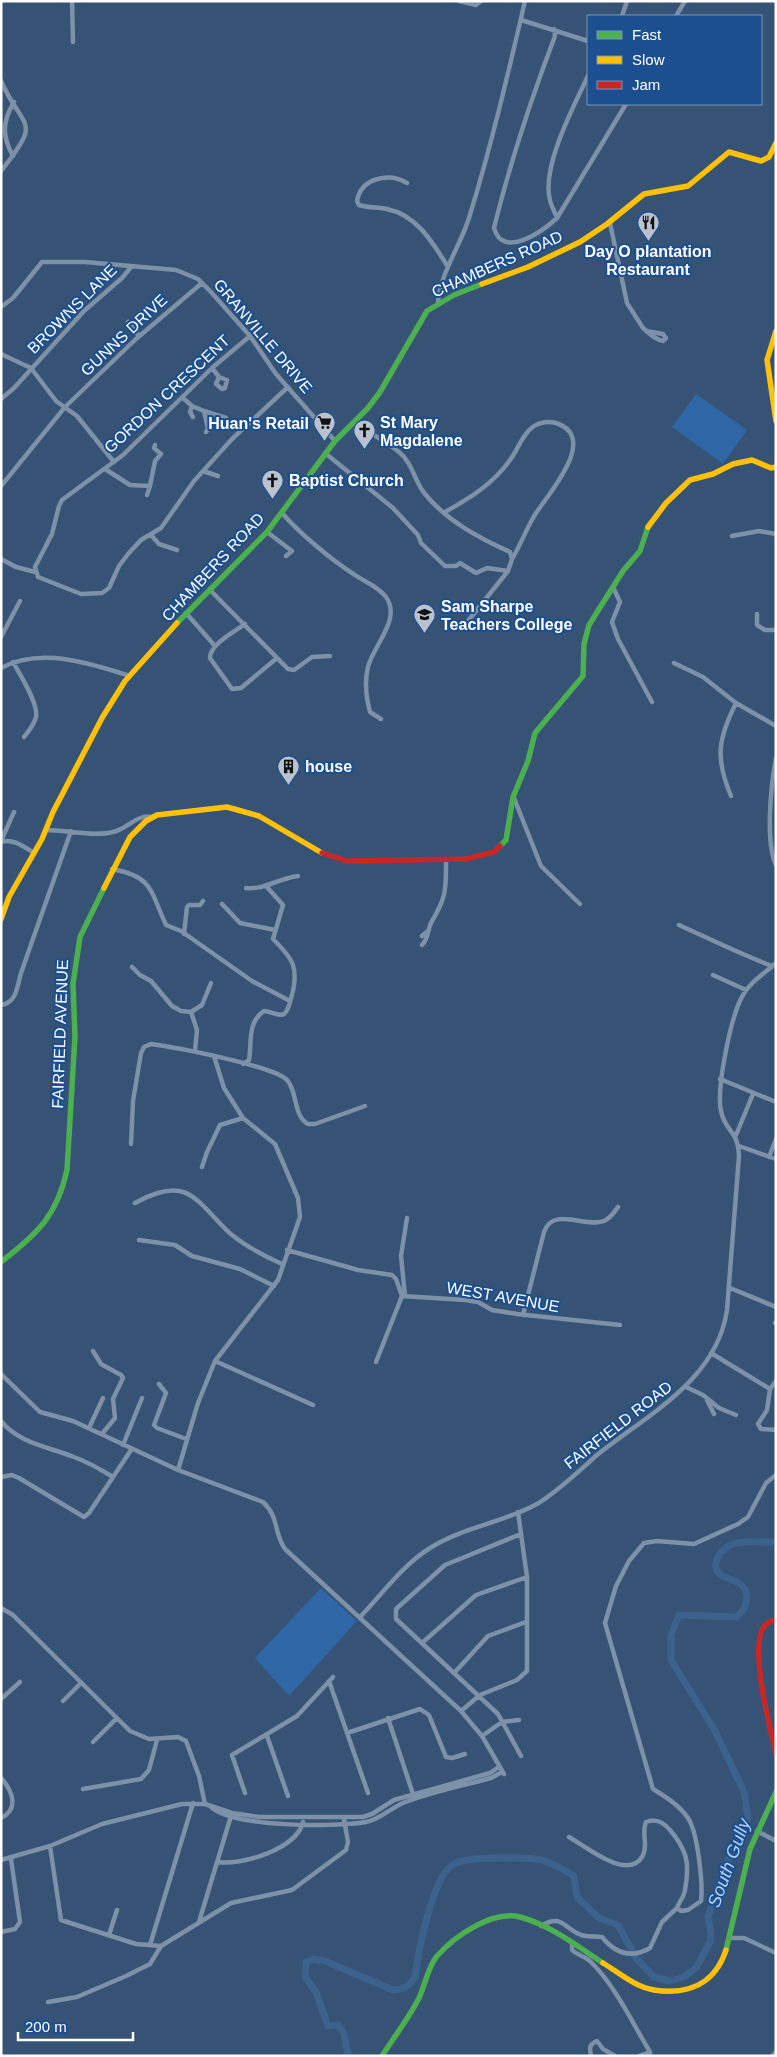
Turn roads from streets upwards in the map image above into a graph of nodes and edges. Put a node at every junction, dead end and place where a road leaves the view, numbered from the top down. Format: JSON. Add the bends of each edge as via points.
{"nodes":[{"id":1,"x":72,"y":1,"type":"edge"},
{"id":2,"x":459,"y":1,"type":"edge"},
{"id":3,"x":481,"y":1,"type":"edge"},
{"id":4,"x":525,"y":1,"type":"edge"},
{"id":5,"x":627,"y":1,"type":"edge"},
{"id":6,"x":685,"y":1,"type":"edge"},
{"id":7,"x":624,"y":15,"type":"edge"},
{"id":8,"x":677,"y":15,"type":"edge"},
{"id":9,"x":521,"y":20,"type":"junction"},
{"id":10,"x":554,"y":29,"type":"junction"},
{"id":11,"x":587,"y":41,"type":"edge"},
{"id":12,"x":73,"y":42,"type":"dead end"},
{"id":13,"x":1,"y":81,"type":"edge"},
{"id":14,"x":586,"y":86,"type":"edge"},
{"id":15,"x":14,"y":102,"type":"junction"},
{"id":16,"x":624,"y":106,"type":"edge"},
{"id":17,"x":776,"y":143,"type":"edge"},
{"id":18,"x":13,"y":156,"type":"junction"},
{"id":19,"x":1,"y":171,"type":"edge"},
{"id":20,"x":406,"y":183,"type":"dead end"},
{"id":21,"x":558,"y":218,"type":"junction"},
{"id":22,"x":610,"y":223,"type":"junction"},
{"id":23,"x":131,"y":267,"type":"junction"},
{"id":24,"x":448,"y":267,"type":"junction"},
{"id":25,"x":202,"y":283,"type":"junction"},
{"id":26,"x":438,"y":303,"type":"junction"},
{"id":27,"x":1,"y":307,"type":"edge"},
{"id":28,"x":128,"y":322,"type":"dead end"},
{"id":29,"x":646,"y":331,"type":"dead end"},
{"id":30,"x":776,"y":331,"type":"edge"},
{"id":31,"x":140,"y":336,"type":"junction"},
{"id":32,"x":250,"y":336,"type":"junction"},
{"id":33,"x":1,"y":354,"type":"edge"},
{"id":34,"x":31,"y":368,"type":"junction"},
{"id":35,"x":212,"y":368,"type":"junction"},
{"id":36,"x":219,"y":377,"type":"dead end"},
{"id":37,"x":288,"y":387,"type":"junction"},
{"id":38,"x":183,"y":398,"type":"junction"},
{"id":39,"x":1,"y":399,"type":"edge"},
{"id":40,"x":192,"y":406,"type":"junction"},
{"id":41,"x":65,"y":407,"type":"junction"},
{"id":42,"x":204,"y":411,"type":"junction"},
{"id":43,"x":193,"y":416,"type":"dead end"},
{"id":44,"x":226,"y":418,"type":"dead end"},
{"id":45,"x":776,"y":421,"type":"edge"},
{"id":46,"x":353,"y":423,"type":"junction"},
{"id":47,"x":206,"y":432,"type":"dead end"},
{"id":48,"x":335,"y":441,"type":"junction"},
{"id":49,"x":155,"y":444,"type":"dead end"},
{"id":50,"x":325,"y":453,"type":"junction"},
{"id":51,"x":114,"y":462,"type":"junction"},
{"id":52,"x":776,"y":467,"type":"edge"},
{"id":53,"x":105,"y":469,"type":"junction"},
{"id":54,"x":203,"y":471,"type":"junction"},
{"id":55,"x":218,"y":476,"type":"dead end"},
{"id":56,"x":1,"y":486,"type":"edge"},
{"id":57,"x":150,"y":486,"type":"junction"},
{"id":58,"x":147,"y":495,"type":"dead end"},
{"id":59,"x":445,"y":512,"type":"junction"},
{"id":60,"x":282,"y":513,"type":"junction"},
{"id":61,"x":267,"y":532,"type":"junction"},
{"id":62,"x":776,"y":534,"type":"edge"},
{"id":63,"x":151,"y":535,"type":"junction"},
{"id":64,"x":732,"y":536,"type":"dead end"},
{"id":65,"x":177,"y":550,"type":"dead end"},
{"id":66,"x":286,"y":556,"type":"dead end"},
{"id":67,"x":1,"y":559,"type":"edge"},
{"id":68,"x":512,"y":559,"type":"junction"},
{"id":69,"x":508,"y":571,"type":"junction"},
{"id":70,"x":35,"y":572,"type":"junction"},
{"id":71,"x":614,"y":587,"type":"junction"},
{"id":72,"x":210,"y":590,"type":"junction"},
{"id":73,"x":20,"y":601,"type":"dead end"},
{"id":74,"x":186,"y":613,"type":"junction"},
{"id":75,"x":757,"y":614,"type":"dead end"},
{"id":76,"x":245,"y":624,"type":"junction"},
{"id":77,"x":464,"y":626,"type":"dead end"},
{"id":78,"x":776,"y":630,"type":"edge"},
{"id":79,"x":1,"y":636,"type":"edge"},
{"id":80,"x":215,"y":646,"type":"junction"},
{"id":81,"x":330,"y":656,"type":"dead end"},
{"id":82,"x":277,"y":658,"type":"junction"},
{"id":83,"x":12,"y":662,"type":"junction"},
{"id":84,"x":674,"y":663,"type":"dead end"},
{"id":85,"x":1,"y":668,"type":"edge"},
{"id":86,"x":130,"y":676,"type":"junction"},
{"id":87,"x":652,"y":702,"type":"dead end"},
{"id":88,"x":736,"y":703,"type":"junction"},
{"id":89,"x":381,"y":720,"type":"dead end"},
{"id":90,"x":776,"y":726,"type":"edge"},
{"id":91,"x":24,"y":737,"type":"dead end"},
{"id":92,"x":776,"y":758,"type":"edge"},
{"id":93,"x":775,"y":769,"type":"edge"},
{"id":94,"x":731,"y":796,"type":"dead end"},
{"id":95,"x":513,"y":797,"type":"junction"},
{"id":96,"x":14,"y":812,"type":"dead end"},
{"id":97,"x":152,"y":817,"type":"junction"},
{"id":98,"x":46,"y":830,"type":"junction"},
{"id":99,"x":72,"y":831,"type":"junction"},
{"id":100,"x":1,"y":842,"type":"edge"},
{"id":101,"x":34,"y":853,"type":"junction"},
{"id":102,"x":446,"y":859,"type":"junction"},
{"id":103,"x":776,"y":865,"type":"edge"},
{"id":104,"x":112,"y":869,"type":"junction"},
{"id":105,"x":298,"y":876,"type":"dead end"},
{"id":106,"x":266,"y":886,"type":"junction"},
{"id":107,"x":246,"y":888,"type":"dead end"},
{"id":108,"x":203,"y":901,"type":"dead end"},
{"id":109,"x":222,"y":904,"type":"dead end"},
{"id":110,"x":580,"y":904,"type":"dead end"},
{"id":111,"x":3,"y":907,"type":"edge"},
{"id":112,"x":1,"y":919,"type":"edge"},
{"id":113,"x":679,"y":925,"type":"dead end"},
{"id":114,"x":275,"y":930,"type":"junction"},
{"id":115,"x":429,"y":930,"type":"junction"},
{"id":116,"x":184,"y":934,"type":"junction"},
{"id":117,"x":422,"y":936,"type":"dead end"},
{"id":118,"x":422,"y":945,"type":"dead end"},
{"id":119,"x":774,"y":965,"type":"edge"},
{"id":120,"x":132,"y":967,"type":"dead end"},
{"id":121,"x":713,"y":975,"type":"dead end"},
{"id":122,"x":210,"y":983,"type":"dead end"},
{"id":123,"x":746,"y":990,"type":"junction"},
{"id":124,"x":290,"y":1001,"type":"junction"},
{"id":125,"x":1,"y":1005,"type":"edge"},
{"id":126,"x":190,"y":1012,"type":"junction"},
{"id":127,"x":195,"y":1051,"type":"junction"},
{"id":128,"x":214,"y":1056,"type":"junction"},
{"id":129,"x":243,"y":1064,"type":"junction"},
{"id":130,"x":720,"y":1078,"type":"junction"},
{"id":131,"x":753,"y":1094,"type":"junction"},
{"id":132,"x":776,"y":1102,"type":"edge"},
{"id":133,"x":365,"y":1106,"type":"dead end"},
{"id":134,"x":243,"y":1118,"type":"junction"},
{"id":135,"x":736,"y":1135,"type":"junction"},
{"id":136,"x":776,"y":1139,"type":"edge"},
{"id":137,"x":131,"y":1144,"type":"dead end"},
{"id":138,"x":739,"y":1146,"type":"junction"},
{"id":139,"x":769,"y":1156,"type":"junction"},
{"id":140,"x":776,"y":1159,"type":"edge"},
{"id":141,"x":202,"y":1167,"type":"dead end"},
{"id":142,"x":135,"y":1204,"type":"dead end"},
{"id":143,"x":618,"y":1207,"type":"dead end"},
{"id":144,"x":407,"y":1218,"type":"dead end"},
{"id":145,"x":139,"y":1240,"type":"dead end"},
{"id":146,"x":287,"y":1250,"type":"junction"},
{"id":147,"x":1,"y":1262,"type":"edge"},
{"id":148,"x":282,"y":1264,"type":"junction"},
{"id":149,"x":274,"y":1286,"type":"junction"},
{"id":150,"x":730,"y":1288,"type":"junction"},
{"id":151,"x":403,"y":1296,"type":"junction"},
{"id":152,"x":776,"y":1307,"type":"edge"},
{"id":153,"x":523,"y":1315,"type":"junction"},
{"id":154,"x":620,"y":1325,"type":"dead end"},
{"id":155,"x":93,"y":1352,"type":"dead end"},
{"id":156,"x":711,"y":1353,"type":"junction"},
{"id":157,"x":215,"y":1361,"type":"junction"},
{"id":158,"x":376,"y":1362,"type":"dead end"},
{"id":159,"x":1,"y":1374,"type":"edge"},
{"id":160,"x":776,"y":1381,"type":"edge"},
{"id":161,"x":159,"y":1384,"type":"dead end"},
{"id":162,"x":686,"y":1387,"type":"junction"},
{"id":163,"x":770,"y":1389,"type":"junction"},
{"id":164,"x":103,"y":1398,"type":"dead end"},
{"id":165,"x":142,"y":1398,"type":"dead end"},
{"id":166,"x":707,"y":1399,"type":"junction"},
{"id":167,"x":313,"y":1404,"type":"dead end"},
{"id":168,"x":714,"y":1414,"type":"dead end"},
{"id":169,"x":736,"y":1415,"type":"dead end"},
{"id":170,"x":1,"y":1421,"type":"edge"},
{"id":171,"x":89,"y":1428,"type":"junction"},
{"id":172,"x":776,"y":1430,"type":"edge"},
{"id":173,"x":102,"y":1434,"type":"junction"},
{"id":174,"x":186,"y":1439,"type":"junction"},
{"id":175,"x":123,"y":1445,"type":"junction"},
{"id":176,"x":131,"y":1450,"type":"junction"},
{"id":177,"x":178,"y":1470,"type":"junction"},
{"id":178,"x":776,"y":1475,"type":"edge"},
{"id":179,"x":1,"y":1476,"type":"edge"},
{"id":180,"x":113,"y":1476,"type":"junction"},
{"id":181,"x":518,"y":1512,"type":"junction"},
{"id":182,"x":521,"y":1534,"type":"junction"},
{"id":183,"x":527,"y":1577,"type":"junction"},
{"id":184,"x":1,"y":1608,"type":"edge"},
{"id":185,"x":360,"y":1617,"type":"junction"},
{"id":186,"x":776,"y":1620,"type":"edge"},
{"id":187,"x":526,"y":1622,"type":"junction"},
{"id":188,"x":422,"y":1643,"type":"junction"},
{"id":189,"x":455,"y":1672,"type":"junction"},
{"id":190,"x":20,"y":1682,"type":"dead end"},
{"id":191,"x":81,"y":1683,"type":"junction"},
{"id":192,"x":480,"y":1695,"type":"junction"},
{"id":193,"x":1,"y":1699,"type":"edge"},
{"id":194,"x":62,"y":1701,"type":"dead end"},
{"id":195,"x":461,"y":1711,"type":"junction"},
{"id":196,"x":117,"y":1718,"type":"junction"},
{"id":197,"x":388,"y":1718,"type":"junction"},
{"id":198,"x":520,"y":1720,"type":"dead end"},
{"id":199,"x":502,"y":1722,"type":"junction"},
{"id":200,"x":347,"y":1733,"type":"junction"},
{"id":201,"x":267,"y":1736,"type":"junction"},
{"id":202,"x":482,"y":1736,"type":"junction"},
{"id":203,"x":157,"y":1740,"type":"junction"},
{"id":204,"x":93,"y":1742,"type":"dead end"},
{"id":205,"x":465,"y":1754,"type":"dead end"},
{"id":206,"x":776,"y":1754,"type":"edge"},
{"id":207,"x":521,"y":1756,"type":"dead end"},
{"id":208,"x":499,"y":1767,"type":"junction"},
{"id":209,"x":1,"y":1778,"type":"edge"},
{"id":210,"x":455,"y":1784,"type":"junction"},
{"id":211,"x":83,"y":1789,"type":"dead end"},
{"id":212,"x":776,"y":1792,"type":"edge"},
{"id":213,"x":245,"y":1793,"type":"dead end"},
{"id":214,"x":368,"y":1793,"type":"dead end"},
{"id":215,"x":413,"y":1794,"type":"junction"},
{"id":216,"x":288,"y":1796,"type":"dead end"},
{"id":217,"x":406,"y":1796,"type":"junction"},
{"id":218,"x":408,"y":1801,"type":"junction"},
{"id":219,"x":193,"y":1803,"type":"junction"},
{"id":220,"x":207,"y":1805,"type":"junction"},
{"id":221,"x":383,"y":1811,"type":"junction"},
{"id":222,"x":232,"y":1815,"type":"junction"},
{"id":223,"x":1,"y":1818,"type":"edge"},
{"id":224,"x":303,"y":1821,"type":"junction"},
{"id":225,"x":344,"y":1821,"type":"junction"},
{"id":226,"x":757,"y":1831,"type":"junction"},
{"id":227,"x":569,"y":1837,"type":"dead end"},
{"id":228,"x":776,"y":1841,"type":"edge"},
{"id":229,"x":50,"y":1846,"type":"junction"},
{"id":230,"x":11,"y":1859,"type":"junction"},
{"id":231,"x":1,"y":1860,"type":"edge"},
{"id":232,"x":217,"y":1862,"type":"junction"},
{"id":233,"x":676,"y":1908,"type":"junction"},
{"id":234,"x":117,"y":1910,"type":"dead end"},
{"id":235,"x":199,"y":1922,"type":"junction"},
{"id":236,"x":541,"y":1926,"type":"junction"},
{"id":237,"x":1,"y":1932,"type":"edge"},
{"id":238,"x":109,"y":1935,"type":"junction"},
{"id":239,"x":730,"y":1938,"type":"junction"},
{"id":240,"x":572,"y":1942,"type":"junction"},
{"id":241,"x":150,"y":1945,"type":"junction"},
{"id":242,"x":162,"y":1946,"type":"junction"},
{"id":243,"x":776,"y":1953,"type":"edge"},
{"id":244,"x":48,"y":2002,"type":"dead end"},
{"id":245,"x":776,"y":2052,"type":"edge"},
{"id":246,"x":650,"y":2054,"type":"edge"},
{"id":247,"x":590,"y":2055,"type":"edge"},
{"id":248,"x":382,"y":2056,"type":"edge"},
{"id":249,"x":615,"y":2056,"type":"edge"},
{"id":250,"x":639,"y":2056,"type":"edge"},
{"id":251,"x":772,"y":2056,"type":"edge"}],
"edges":[{"from":1,"to":12,"type":"street"},
{"from":2,"to":3,"type":"street","via":[[476,5]]},
{"from":4,"to":9,"type":"street"},
{"from":5,"to":7,"type":"street"},
{"from":6,"to":8,"type":"street"},
{"from":9,"to":10,"type":"street"},
{"from":9,"to":24,"type":"street","via":[[473,205]]},
{"from":10,"to":11,"type":"street"},
{"from":10,"to":21,"type":"street","via":[[556,36],[533,94],[494,228],[499,239],[515,243]]},
{"from":13,"to":15,"type":"street"},
{"from":14,"to":21,"type":"street","via":[[562,130],[552,163],[549,194]]},
{"from":15,"to":18,"type":"street","via":[[4,125],[4,135]]},
{"from":15,"to":18,"type":"street","via":[[23,116],[27,133]]},
{"from":16,"to":21,"type":"street"},
{"from":17,"to":22,"type":"street","name":"CHAMBERS ROAD","via":[[769,157],[761,161],[730,152],[720,157],[690,185],[645,193]]},
{"from":18,"to":19,"type":"street"},
{"from":20,"to":24,"type":"street","via":[[397,178],[372,180],[362,187],[357,201],[362,206],[388,209],[417,225],[430,238]]},
{"from":22,"to":26,"type":"street","name":"CHAMBERS ROAD","via":[[542,261]]},
{"from":22,"to":29,"type":"street","via":[[627,303]]},
{"from":23,"to":25,"type":"street","name":"GRANVILLE DRIVE","via":[[176,270]]},
{"from":23,"to":27,"type":"street","name":"GRANVILLE DRIVE","via":[[42,262],[13,298]]},
{"from":23,"to":34,"type":"street","name":"BROWNS LANE"},
{"from":24,"to":26,"type":"street","via":[[440,286]]},
{"from":25,"to":31,"type":"street","name":"GUNNS DRIVE"},
{"from":25,"to":32,"type":"street","name":"GRANVILLE DRIVE"},
{"from":26,"to":46,"type":"street","name":"CHAMBERS ROAD","via":[[427,311],[380,392]]},
{"from":28,"to":31,"type":"street"},
{"from":30,"to":45,"type":"street","via":[[767,360]]},
{"from":31,"to":41,"type":"street","name":"GUNNS DRIVE"},
{"from":32,"to":35,"type":"street","name":"GORDON CRESCENT"},
{"from":32,"to":37,"type":"street","name":"GRANVILLE DRIVE"},
{"from":33,"to":34,"type":"street"},
{"from":34,"to":39,"type":"street","name":"BROWNS LANE"},
{"from":34,"to":41,"type":"street","via":[[56,401]]},
{"from":35,"to":36,"type":"street"},
{"from":35,"to":38,"type":"street","name":"GORDON CRESCENT"},
{"from":37,"to":48,"type":"street","name":"GRANVILLE DRIVE"},
{"from":37,"to":54,"type":"street"},
{"from":38,"to":40,"type":"street"},
{"from":38,"to":51,"type":"street","name":"GORDON CRESCENT"},
{"from":40,"to":42,"type":"street"},
{"from":40,"to":43,"type":"street","via":[[190,412]]},
{"from":41,"to":51,"type":"street","via":[[77,416]]},
{"from":41,"to":56,"type":"street","name":"GUNNS DRIVE"},
{"from":42,"to":44,"type":"street"},
{"from":42,"to":47,"type":"street"},
{"from":46,"to":48,"type":"street","name":"CHAMBERS ROAD"},
{"from":46,"to":59,"type":"street","via":[[400,452],[425,494]]},
{"from":48,"to":50,"type":"street","name":"CHAMBERS ROAD"},
{"from":49,"to":57,"type":"street","via":[[154,448],[161,454],[155,461]]},
{"from":50,"to":60,"type":"street","name":"CHAMBERS ROAD"},
{"from":50,"to":69,"type":"street","via":[[393,508],[418,535],[421,543],[445,566],[460,563],[476,573],[487,568]]},
{"from":51,"to":53,"type":"street","name":"GORDON CRESCENT"},
{"from":52,"to":71,"type":"street","via":[[752,460],[743,461],[690,480],[649,524],[640,550]]},
{"from":53,"to":57,"type":"street","via":[[130,485]]},
{"from":53,"to":70,"type":"street","name":"GORDON CRESCENT","via":[[62,500],[52,534]]},
{"from":54,"to":55,"type":"street"},
{"from":54,"to":63,"type":"street","via":[[161,528]]},
{"from":57,"to":58,"type":"street"},
{"from":59,"to":68,"type":"street","via":[[474,536],[510,552]]},
{"from":59,"to":68,"type":"street","via":[[476,495],[492,481],[534,426],[544,422],[560,424],[572,442],[568,464],[559,484],[533,518]]},
{"from":60,"to":61,"type":"street","name":"CHAMBERS ROAD"},
{"from":60,"to":89,"type":"street","via":[[388,600],[390,618],[368,666],[365,687],[370,712]]},
{"from":61,"to":66,"type":"street","via":[[292,551]]},
{"from":61,"to":72,"type":"street","name":"CHAMBERS ROAD"},
{"from":62,"to":64,"type":"street","via":[[759,531]]},
{"from":63,"to":65,"type":"street","via":[[159,544]]},
{"from":63,"to":70,"type":"street","via":[[141,540],[128,554],[109,588],[102,593],[81,594],[67,590],[38,577]]},
{"from":67,"to":70,"type":"street"},
{"from":68,"to":69,"type":"street"},
{"from":69,"to":77,"type":"street"},
{"from":71,"to":87,"type":"street","via":[[620,602],[612,622]]},
{"from":71,"to":95,"type":"street","via":[[589,625],[584,676],[535,733]]},
{"from":72,"to":74,"type":"street","name":"CHAMBERS ROAD"},
{"from":72,"to":76,"type":"street"},
{"from":73,"to":79,"type":"street"},
{"from":74,"to":80,"type":"street"},
{"from":74,"to":86,"type":"street","name":"CHAMBERS ROAD"},
{"from":75,"to":78,"type":"street","via":[[757,625],[765,630]]},
{"from":76,"to":80,"type":"street"},
{"from":76,"to":82,"type":"street"},
{"from":80,"to":82,"type":"street","via":[[210,658],[236,690]]},
{"from":81,"to":82,"type":"street","via":[[312,657],[294,670],[288,669]]},
{"from":83,"to":85,"type":"street"},
{"from":83,"to":86,"type":"street","via":[[40,658],[66,660]]},
{"from":83,"to":91,"type":"street","via":[[37,714]]},
{"from":84,"to":88,"type":"street","via":[[704,678]]},
{"from":86,"to":98,"type":"street","name":"CHAMBERS ROAD","via":[[102,718]]},
{"from":88,"to":90,"type":"street"},
{"from":88,"to":94,"type":"street","via":[[725,725],[720,755],[723,777]]},
{"from":92,"to":93,"type":"street"},
{"from":93,"to":103,"type":"street","via":[[770,811],[772,852]]},
{"from":95,"to":102,"type":"street","via":[[509,830],[501,847],[472,858]]},
{"from":95,"to":110,"type":"street","via":[[542,866]]},
{"from":96,"to":100,"type":"street"},
{"from":97,"to":99,"type":"street","via":[[138,817],[113,832]]},
{"from":97,"to":102,"type":"street","via":[[227,808],[259,816],[318,852],[347,861]]},
{"from":97,"to":104,"type":"street","name":"FAIRFIELD AVENUE","via":[[130,837]]},
{"from":98,"to":99,"type":"street"},
{"from":98,"to":101,"type":"street","name":"CHAMBERS ROAD"},
{"from":99,"to":125,"type":"street","via":[[15,995]]},
{"from":100,"to":101,"type":"street","via":[[16,843]]},
{"from":101,"to":111,"type":"street","name":"CHAMBERS ROAD"},
{"from":102,"to":115,"type":"street","via":[[446,894]]},
{"from":104,"to":116,"type":"street","via":[[131,873],[148,883],[166,925]]},
{"from":104,"to":147,"type":"street","name":"FAIRFIELD AVENUE","via":[[104,892],[83,930],[74,966],[75,1036],[64,1188],[50,1220]]},
{"from":105,"to":106,"type":"street","via":[[282,878]]},
{"from":106,"to":107,"type":"street"},
{"from":106,"to":114,"type":"street","via":[[283,905]]},
{"from":108,"to":116,"type":"street","via":[[200,906],[187,907]]},
{"from":109,"to":114,"type":"street","via":[[240,923]]},
{"from":111,"to":112,"type":"street","name":"CHAMBERS ROAD"},
{"from":113,"to":119,"type":"street","via":[[722,946]]},
{"from":114,"to":124,"type":"street","via":[[273,939],[287,954],[296,973]]},
{"from":115,"to":117,"type":"street"},
{"from":115,"to":118,"type":"street"},
{"from":116,"to":124,"type":"street","via":[[252,981]]},
{"from":119,"to":123,"type":"street","name":"FAIRFIELD ROAD"},
{"from":120,"to":126,"type":"street","via":[[151,981],[172,1006]]},
{"from":121,"to":123,"type":"street"},
{"from":122,"to":126,"type":"street","via":[[204,1003]]},
{"from":123,"to":130,"type":"street","name":"FAIRFIELD ROAD","via":[[738,1006]]},
{"from":124,"to":129,"type":"street","via":[[284,1014],[264,1011],[256,1018],[250,1036],[249,1060]]},
{"from":126,"to":127,"type":"street","via":[[197,1030]]},
{"from":127,"to":128,"type":"street"},
{"from":127,"to":137,"type":"street","via":[[151,1044],[142,1049],[133,1101]]},
{"from":128,"to":129,"type":"street"},
{"from":128,"to":134,"type":"street","via":[[224,1088]]},
{"from":129,"to":133,"type":"street","via":[[288,1081],[301,1117],[308,1124]]},
{"from":130,"to":131,"type":"street"},
{"from":130,"to":135,"type":"street","name":"FAIRFIELD ROAD","via":[[721,1111]]},
{"from":131,"to":132,"type":"street"},
{"from":131,"to":135,"type":"street"},
{"from":134,"to":141,"type":"street","via":[[220,1125]]},
{"from":134,"to":146,"type":"street","via":[[275,1144],[298,1198],[298,1223]]},
{"from":135,"to":138,"type":"street","name":"FAIRFIELD ROAD"},
{"from":136,"to":139,"type":"street"},
{"from":138,"to":139,"type":"street"},
{"from":138,"to":150,"type":"street","name":"FAIRFIELD ROAD"},
{"from":139,"to":140,"type":"street"},
{"from":142,"to":148,"type":"street","via":[[162,1193],[186,1193],[230,1234]]},
{"from":143,"to":153,"type":"street","via":[[603,1221],[557,1219],[549,1222]]},
{"from":144,"to":151,"type":"street","via":[[401,1256]]},
{"from":145,"to":149,"type":"street","via":[[175,1245],[192,1256],[240,1269]]},
{"from":146,"to":148,"type":"street"},
{"from":146,"to":151,"type":"street","via":[[358,1270],[392,1275]]},
{"from":148,"to":149,"type":"street"},
{"from":149,"to":157,"type":"street"},
{"from":150,"to":152,"type":"street"},
{"from":150,"to":156,"type":"street","name":"FAIRFIELD ROAD","via":[[726,1320]]},
{"from":151,"to":153,"type":"street","name":"WEST AVENUE","via":[[478,1302],[492,1310]]},
{"from":151,"to":158,"type":"street"},
{"from":153,"to":154,"type":"street","name":"WEST AVENUE"},
{"from":155,"to":173,"type":"street","via":[[101,1364],[123,1378],[113,1399],[115,1418]]},
{"from":156,"to":162,"type":"street","name":"FAIRFIELD ROAD"},
{"from":156,"to":163,"type":"street"},
{"from":157,"to":167,"type":"street"},
{"from":157,"to":174,"type":"street"},
{"from":159,"to":171,"type":"street","via":[[40,1412]]},
{"from":160,"to":163,"type":"street"},
{"from":161,"to":174,"type":"street","via":[[166,1393],[154,1425]]},
{"from":162,"to":166,"type":"street"},
{"from":162,"to":181,"type":"street","name":"FAIRFIELD ROAD","via":[[536,1505]]},
{"from":163,"to":172,"type":"street","via":[[767,1410],[758,1424],[761,1430]]},
{"from":164,"to":171,"type":"street"},
{"from":165,"to":175,"type":"street"},
{"from":166,"to":168,"type":"street"},
{"from":166,"to":169,"type":"street"},
{"from":170,"to":180,"type":"street","via":[[21,1438],[73,1456]]},
{"from":171,"to":173,"type":"street"},
{"from":173,"to":175,"type":"street"},
{"from":174,"to":177,"type":"street"},
{"from":175,"to":176,"type":"street"},
{"from":176,"to":177,"type":"street"},
{"from":176,"to":180,"type":"street"},
{"from":177,"to":185,"type":"street","via":[[263,1502],[273,1512],[278,1539],[286,1549]]},
{"from":178,"to":233,"type":"street","via":[[766,1483],[748,1517],[738,1524],[694,1544],[644,1543],[629,1560],[616,1586],[605,1623],[653,1789],[675,1804],[689,1820],[699,1857],[701,1901],[688,1910]]},
{"from":179,"to":180,"type":"street","via":[[19,1478],[84,1517]]},
{"from":181,"to":182,"type":"street"},
{"from":181,"to":185,"type":"street","name":"FAIRFIELD ROAD","via":[[457,1534],[428,1549]]},
{"from":182,"to":183,"type":"street"},
{"from":182,"to":188,"type":"street","via":[[445,1565],[396,1609],[396,1619]]},
{"from":183,"to":187,"type":"street"},
{"from":183,"to":188,"type":"street","via":[[476,1595]]},
{"from":184,"to":191,"type":"street","via":[[13,1615]]},
{"from":185,"to":195,"type":"street"},
{"from":186,"to":206,"type":"street","via":[[767,1623],[761,1633],[760,1651],[764,1704]]},
{"from":187,"to":189,"type":"street","via":[[488,1636]]},
{"from":187,"to":192,"type":"street","via":[[527,1671],[517,1680]]},
{"from":188,"to":189,"type":"street"},
{"from":189,"to":192,"type":"street"},
{"from":190,"to":193,"type":"street"},
{"from":191,"to":194,"type":"street"},
{"from":191,"to":196,"type":"street"},
{"from":192,"to":195,"type":"street"},
{"from":192,"to":199,"type":"street"},
{"from":195,"to":202,"type":"street"},
{"from":196,"to":203,"type":"street","via":[[135,1733]]},
{"from":196,"to":204,"type":"street"},
{"from":197,"to":200,"type":"street"},
{"from":197,"to":205,"type":"street","via":[[420,1708],[430,1715],[446,1757]]},
{"from":197,"to":215,"type":"street"},
{"from":198,"to":199,"type":"street"},
{"from":199,"to":202,"type":"street"},
{"from":199,"to":207,"type":"street"},
{"from":200,"to":201,"type":"street","via":[[331,1679],[297,1716]]},
{"from":200,"to":214,"type":"street"},
{"from":201,"to":213,"type":"street","via":[[232,1755]]},
{"from":201,"to":216,"type":"street"},
{"from":202,"to":208,"type":"street"},
{"from":203,"to":211,"type":"street","via":[[149,1770],[141,1779]]},
{"from":203,"to":220,"type":"street","via":[[178,1737],[186,1741]]},
{"from":208,"to":210,"type":"street"},
{"from":208,"to":210,"type":"street","via":[[503,1773],[496,1776]]},
{"from":209,"to":223,"type":"street","via":[[10,1787],[13,1797],[12,1808]]},
{"from":210,"to":215,"type":"street"},
{"from":210,"to":218,"type":"street"},
{"from":212,"to":226,"type":"street"},
{"from":215,"to":217,"type":"street"},
{"from":217,"to":218,"type":"street"},
{"from":217,"to":221,"type":"street","via":[[394,1800]]},
{"from":218,"to":221,"type":"street"},
{"from":219,"to":220,"type":"street"},
{"from":219,"to":229,"type":"street","via":[[102,1824]]},
{"from":219,"to":241,"type":"street"},
{"from":220,"to":222,"type":"street"},
{"from":221,"to":225,"type":"street"},
{"from":222,"to":224,"type":"street"},
{"from":222,"to":232,"type":"street"},
{"from":224,"to":225,"type":"street"},
{"from":224,"to":232,"type":"street","via":[[298,1834],[274,1852]]},
{"from":225,"to":235,"type":"street","via":[[348,1842],[346,1850],[295,1888],[231,1903]]},
{"from":226,"to":228,"type":"street"},
{"from":226,"to":239,"type":"street"},
{"from":227,"to":233,"type":"street","via":[[610,1862],[624,1865],[642,1858],[646,1822],[653,1820],[665,1824],[687,1856],[685,1890]]},
{"from":229,"to":230,"type":"street"},
{"from":229,"to":238,"type":"street","via":[[62,1920]]},
{"from":230,"to":231,"type":"street"},
{"from":230,"to":237,"type":"street","via":[[20,1922],[15,1930]]},
{"from":232,"to":235,"type":"street"},
{"from":233,"to":236,"type":"street","via":[[662,1922],[650,1948],[629,1954],[619,1953],[602,1937],[584,1936],[557,1920]]},
{"from":234,"to":238,"type":"street"},
{"from":235,"to":242,"type":"street"},
{"from":236,"to":240,"type":"street"},
{"from":236,"to":248,"type":"street","via":[[519,1917],[501,1915],[487,1919],[453,1942],[436,1957],[418,1999]]},
{"from":238,"to":241,"type":"street"},
{"from":239,"to":240,"type":"street","via":[[723,1959],[712,1976],[691,1990],[678,1992],[653,1990],[635,1983]]},
{"from":239,"to":243,"type":"street","via":[[744,1938]]},
{"from":240,"to":246,"type":"street","via":[[574,1953],[590,1960],[609,1983]]},
{"from":241,"to":242,"type":"street"},
{"from":242,"to":244,"type":"street","via":[[150,1964],[134,1972],[77,1997]]},
{"from":245,"to":251,"type":"street"},
{"from":246,"to":250,"type":"street"},
{"from":247,"to":249,"type":"street","via":[[591,2044],[597,2041],[603,2050]]}]}
